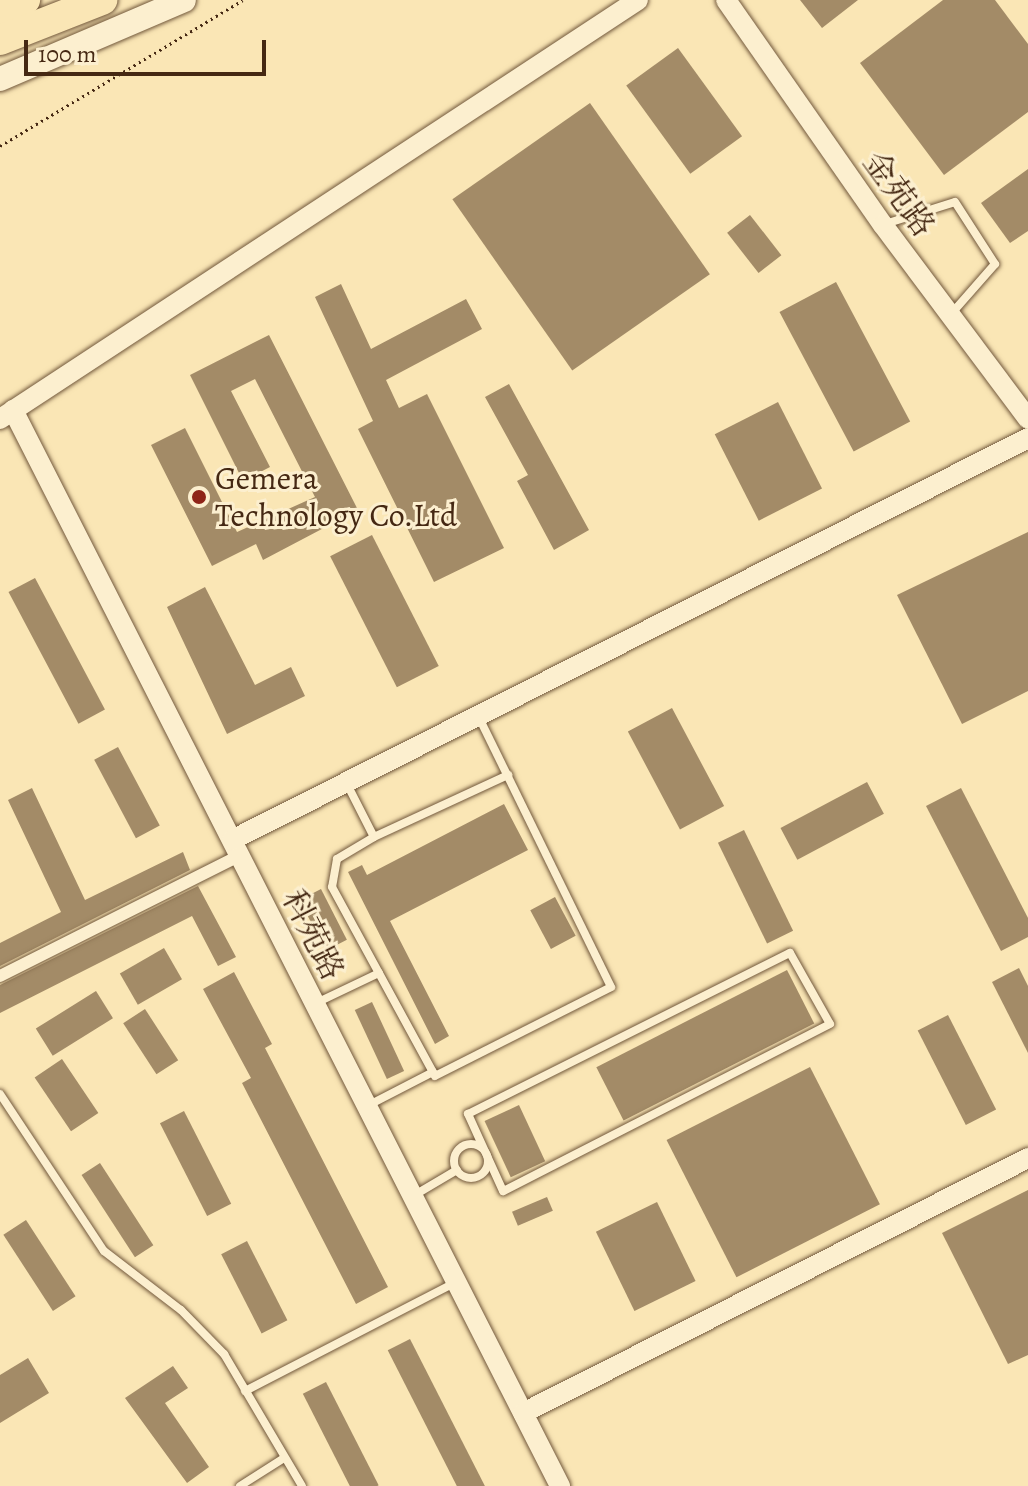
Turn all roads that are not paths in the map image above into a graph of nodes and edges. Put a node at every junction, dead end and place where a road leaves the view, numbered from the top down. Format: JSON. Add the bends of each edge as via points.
{"nodes":[{"id":1,"x":25,"y":0,"type":"edge"},
{"id":2,"x":102,"y":0,"type":"edge"},
{"id":3,"x":184,"y":0,"type":"edge"},
{"id":4,"x":638,"y":0,"type":"edge"},
{"id":5,"x":726,"y":0,"type":"edge"},
{"id":6,"x":0,"y":16,"type":"edge"},
{"id":7,"x":0,"y":40,"type":"edge"},
{"id":8,"x":0,"y":79,"type":"edge"},
{"id":9,"x":883,"y":225,"type":"junction"},
{"id":10,"x":950,"y":315,"type":"junction"},
{"id":11,"x":6,"y":415,"type":"edge"},
{"id":12,"x":1028,"y":419,"type":"edge"},
{"id":13,"x":1028,"y":438,"type":"edge"},
{"id":14,"x":479,"y":718,"type":"junction"},
{"id":15,"x":508,"y":775,"type":"junction"},
{"id":16,"x":347,"y":783,"type":"junction"},
{"id":17,"x":374,"y":837,"type":"junction"},
{"id":18,"x":235,"y":848,"type":"junction"},
{"id":19,"x":379,"y":973,"type":"junction"},
{"id":20,"x":0,"y":976,"type":"edge"},
{"id":21,"x":314,"y":1004,"type":"junction"},
{"id":22,"x":433,"y":1072,"type":"junction"},
{"id":23,"x":0,"y":1094,"type":"edge"},
{"id":24,"x":366,"y":1106,"type":"junction"},
{"id":25,"x":482,"y":1148,"type":"junction"},
{"id":26,"x":1028,"y":1158,"type":"edge"},
{"id":27,"x":457,"y":1170,"type":"junction"},
{"id":28,"x":413,"y":1197,"type":"junction"},
{"id":29,"x":456,"y":1282,"type":"junction"},
{"id":30,"x":245,"y":1391,"type":"junction"},
{"id":31,"x":523,"y":1413,"type":"junction"},
{"id":32,"x":284,"y":1458,"type":"junction"},
{"id":33,"x":240,"y":1486,"type":"edge"},
{"id":34,"x":302,"y":1486,"type":"edge"},
{"id":35,"x":560,"y":1486,"type":"edge"}],
"edges":[{"from":1,"to":6,"type":"highway"},
{"from":2,"to":7,"type":"highway"},
{"from":3,"to":8,"type":"main road"},
{"from":4,"to":11,"type":"street"},
{"from":5,"to":9,"type":"street","name":"金苑路"},
{"from":9,"to":10,"type":"street","name":"金苑路"},
{"from":9,"to":10,"type":"lane","via":[[955,202],[995,264]]},
{"from":10,"to":12,"type":"street","name":"金苑路"},
{"from":11,"to":18,"type":"street","name":"科苑路"},
{"from":13,"to":14,"type":"street"},
{"from":14,"to":15,"type":"lane"},
{"from":14,"to":16,"type":"street"},
{"from":15,"to":17,"type":"lane"},
{"from":15,"to":22,"type":"lane","via":[[611,987],[435,1076]]},
{"from":16,"to":17,"type":"lane"},
{"from":16,"to":18,"type":"street"},
{"from":17,"to":19,"type":"lane","via":[[337,859],[332,887]]},
{"from":18,"to":20,"type":"street"},
{"from":18,"to":21,"type":"street","name":"科苑路"},
{"from":19,"to":21,"type":"lane"},
{"from":19,"to":22,"type":"lane"},
{"from":21,"to":24,"type":"street","name":"科苑路"},
{"from":22,"to":24,"type":"lane"},
{"from":23,"to":30,"type":"lane","via":[[104,1251],[181,1310],[224,1354]]},
{"from":24,"to":28,"type":"street","name":"科苑路"},
{"from":25,"to":25,"type":"lane","via":[[503,1191],[830,1024],[790,953],[468,1114]]},
{"from":25,"to":27,"type":"lane","via":[[462,1142],[454,1155]]},
{"from":25,"to":27,"type":"lane","via":[[484,1176],[467,1180]]},
{"from":26,"to":31,"type":"street"},
{"from":27,"to":28,"type":"lane"},
{"from":28,"to":29,"type":"street","name":"科苑路"},
{"from":29,"to":30,"type":"lane"},
{"from":29,"to":31,"type":"street","name":"科苑路"},
{"from":30,"to":32,"type":"lane"},
{"from":31,"to":35,"type":"street","name":"科苑路"},
{"from":32,"to":33,"type":"lane"},
{"from":32,"to":34,"type":"lane"}]}
